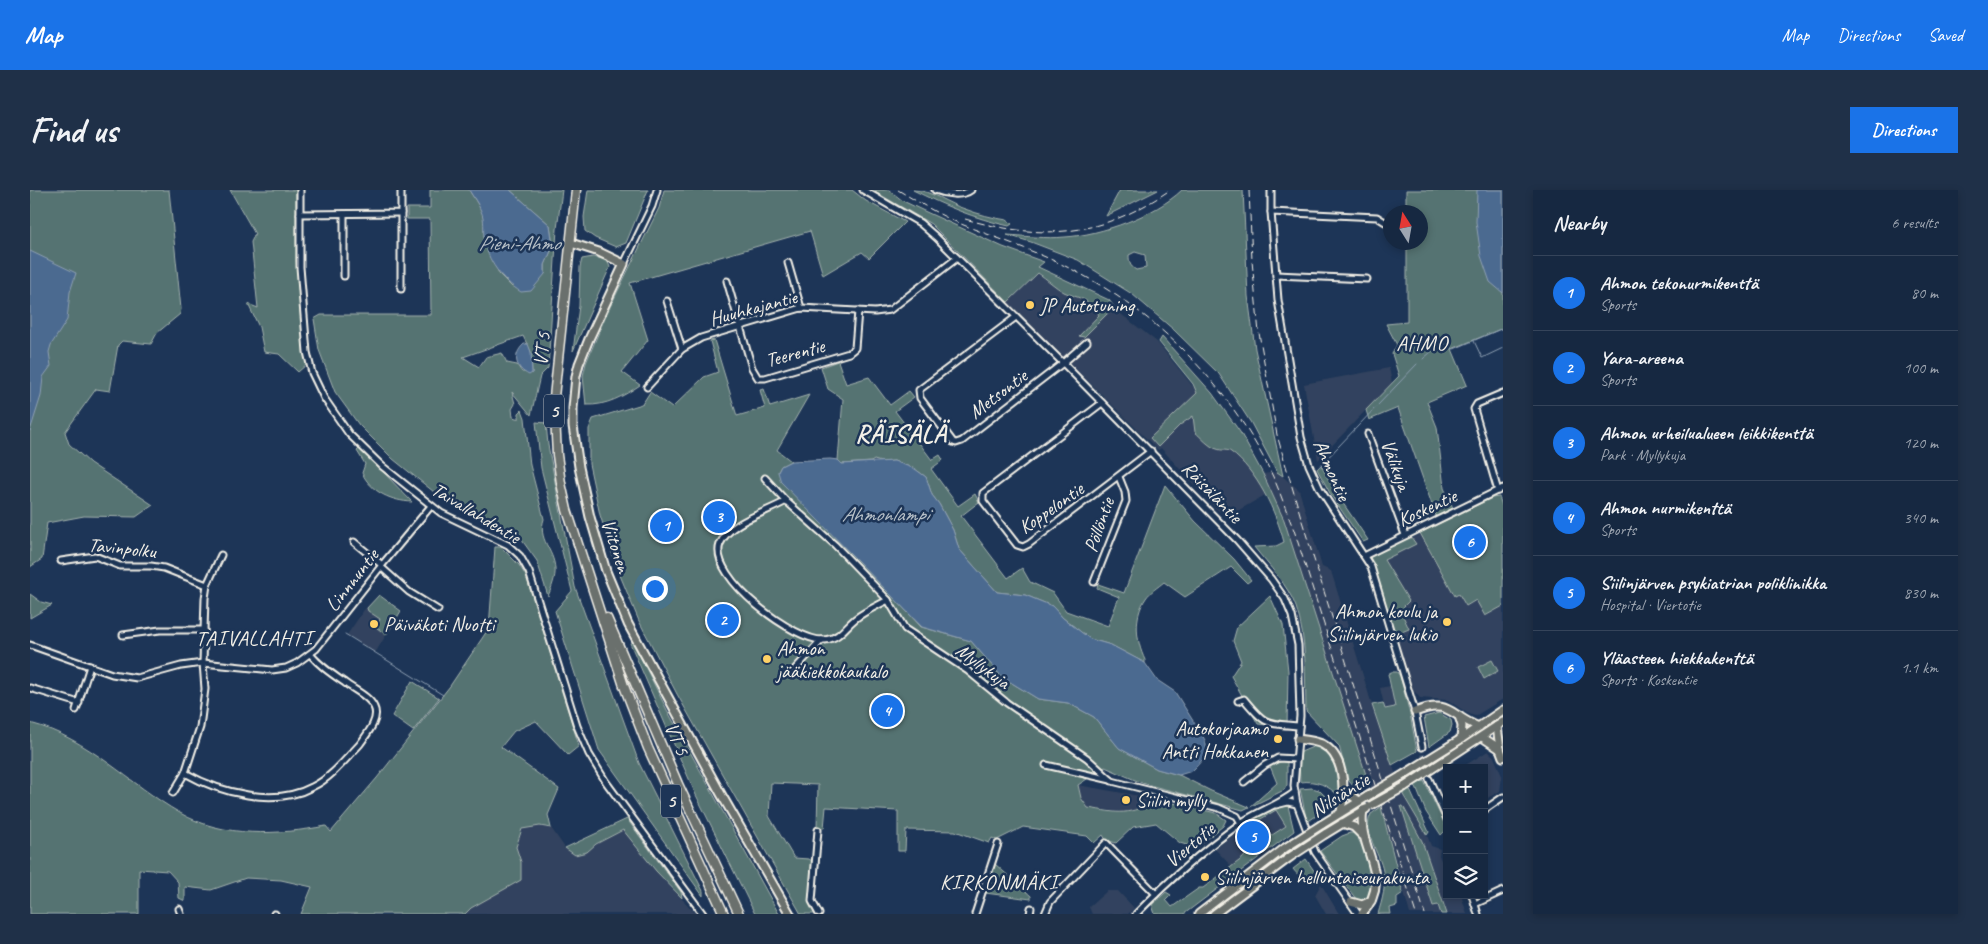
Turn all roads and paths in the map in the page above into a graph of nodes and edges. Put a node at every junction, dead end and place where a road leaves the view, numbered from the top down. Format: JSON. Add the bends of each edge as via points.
{"nodes":[{"id":1,"x":300,"y":190,"type":"edge"},
{"id":2,"x":401,"y":190,"type":"edge"},
{"id":3,"x":576,"y":190,"type":"edge"},
{"id":4,"x":658,"y":190,"type":"edge"},
{"id":5,"x":863,"y":190,"type":"edge"},
{"id":6,"x":935,"y":190,"type":"edge"},
{"id":7,"x":971,"y":190,"type":"edge"},
{"id":8,"x":1271,"y":190,"type":"edge"},
{"id":9,"x":1271,"y":212,"type":"junction"},
{"id":10,"x":401,"y":213,"type":"junction"},
{"id":11,"x":300,"y":214,"type":"junction"},
{"id":12,"x":344,"y":214,"type":"junction"},
{"id":13,"x":1383,"y":221,"type":"edge"},
{"id":14,"x":571,"y":243,"type":"junction"},
{"id":15,"x":957,"y":258,"type":"junction"},
{"id":16,"x":788,"y":263,"type":"dead end"},
{"id":17,"x":624,"y":264,"type":"junction"},
{"id":18,"x":1276,"y":274,"type":"junction"},
{"id":19,"x":344,"y":276,"type":"dead end"},
{"id":20,"x":1367,"y":279,"type":"dead end"},
{"id":21,"x":727,"y":281,"type":"dead end"},
{"id":22,"x":401,"y":288,"type":"dead end"},
{"id":23,"x":667,"y":301,"type":"dead end"},
{"id":24,"x":800,"y":308,"type":"junction"},
{"id":25,"x":858,"y":311,"type":"junction"},
{"id":26,"x":1016,"y":317,"type":"junction"},
{"id":27,"x":740,"y":326,"type":"junction"},
{"id":28,"x":1087,"y":342,"type":"dead end"},
{"id":29,"x":682,"y":349,"type":"junction"},
{"id":30,"x":1063,"y":363,"type":"junction"},
{"id":31,"x":647,"y":387,"type":"dead end"},
{"id":32,"x":1503,"y":393,"type":"edge"},
{"id":33,"x":1102,"y":403,"type":"junction"},
{"id":34,"x":1368,"y":434,"type":"dead end"},
{"id":35,"x":1151,"y":451,"type":"junction"},
{"id":36,"x":1119,"y":477,"type":"junction"},
{"id":37,"x":765,"y":478,"type":"dead end"},
{"id":38,"x":1500,"y":490,"type":"edge"},
{"id":39,"x":786,"y":502,"type":"junction"},
{"id":40,"x":431,"y":506,"type":"junction"},
{"id":41,"x":1405,"y":535,"type":"junction"},
{"id":42,"x":354,"y":542,"type":"dead end"},
{"id":43,"x":221,"y":556,"type":"dead end"},
{"id":44,"x":1364,"y":556,"type":"junction"},
{"id":45,"x":61,"y":561,"type":"dead end"},
{"id":46,"x":381,"y":566,"type":"junction"},
{"id":47,"x":589,"y":575,"type":"junction"},
{"id":48,"x":1094,"y":582,"type":"dead end"},
{"id":49,"x":207,"y":585,"type":"junction"},
{"id":50,"x":888,"y":600,"type":"junction"},
{"id":51,"x":438,"y":610,"type":"dead end"},
{"id":52,"x":204,"y":630,"type":"junction"},
{"id":53,"x":123,"y":635,"type":"dead end"},
{"id":54,"x":822,"y":640,"type":"junction"},
{"id":55,"x":30,"y":645,"type":"edge"},
{"id":56,"x":310,"y":654,"type":"junction"},
{"id":57,"x":203,"y":663,"type":"junction"},
{"id":58,"x":90,"y":666,"type":"junction"},
{"id":59,"x":795,"y":669,"type":"dead end"},
{"id":60,"x":30,"y":688,"type":"edge"},
{"id":61,"x":1238,"y":701,"type":"dead end"},
{"id":62,"x":78,"y":703,"type":"junction"},
{"id":63,"x":76,"y":710,"type":"dead end"},
{"id":64,"x":1503,"y":710,"type":"edge"},
{"id":65,"x":1414,"y":712,"type":"junction"},
{"id":66,"x":1458,"y":715,"type":"junction"},
{"id":67,"x":1500,"y":724,"type":"edge"},
{"id":68,"x":1299,"y":726,"type":"junction"},
{"id":69,"x":1479,"y":727,"type":"junction"},
{"id":70,"x":1482,"y":737,"type":"junction"},
{"id":71,"x":1298,"y":739,"type":"junction"},
{"id":72,"x":1461,"y":739,"type":"junction"},
{"id":73,"x":1422,"y":747,"type":"tunnel mouth"},
{"id":74,"x":1500,"y":749,"type":"junction"},
{"id":75,"x":1503,"y":757,"type":"edge"},
{"id":76,"x":1296,"y":760,"type":"junction"},
{"id":77,"x":1046,"y":765,"type":"dead end"},
{"id":78,"x":185,"y":774,"type":"junction"},
{"id":79,"x":1428,"y":779,"type":"tunnel mouth"},
{"id":80,"x":1112,"y":780,"type":"junction"},
{"id":81,"x":1244,"y":782,"type":"dead end"},
{"id":82,"x":1344,"y":790,"type":"junction"},
{"id":83,"x":1295,"y":792,"type":"junction"},
{"id":84,"x":173,"y":793,"type":"dead end"},
{"id":85,"x":1503,"y":797,"type":"edge"},
{"id":86,"x":1359,"y":801,"type":"junction"},
{"id":87,"x":1297,"y":804,"type":"junction"},
{"id":88,"x":1268,"y":807,"type":"junction"},
{"id":89,"x":1485,"y":809,"type":"edge"},
{"id":90,"x":1363,"y":810,"type":"junction"},
{"id":91,"x":1443,"y":811,"type":"edge"},
{"id":92,"x":1341,"y":812,"type":"junction"},
{"id":93,"x":1241,"y":822,"type":"junction"},
{"id":94,"x":1342,"y":824,"type":"junction"},
{"id":95,"x":818,"y":830,"type":"dead end"},
{"id":96,"x":1362,"y":835,"type":"junction"},
{"id":97,"x":998,"y":844,"type":"dead end"},
{"id":98,"x":1503,"y":890,"type":"edge"},
{"id":99,"x":1156,"y":894,"type":"junction"},
{"id":100,"x":1473,"y":899,"type":"edge"},
{"id":101,"x":1371,"y":900,"type":"junction"},
{"id":102,"x":1351,"y":902,"type":"junction"},
{"id":103,"x":1475,"y":904,"type":"junction"},
{"id":104,"x":1223,"y":910,"type":"edge"},
{"id":105,"x":704,"y":914,"type":"edge"},
{"id":106,"x":724,"y":914,"type":"edge"},
{"id":107,"x":740,"y":914,"type":"edge"},
{"id":108,"x":790,"y":914,"type":"edge"},
{"id":109,"x":819,"y":914,"type":"edge"},
{"id":110,"x":975,"y":914,"type":"edge"},
{"id":111,"x":1045,"y":914,"type":"edge"},
{"id":112,"x":1136,"y":914,"type":"edge"},
{"id":113,"x":1199,"y":914,"type":"edge"},
{"id":114,"x":1214,"y":914,"type":"edge"},
{"id":115,"x":1360,"y":914,"type":"edge"},
{"id":116,"x":1478,"y":914,"type":"edge"}],
"edges":[{"from":1,"to":11,"type":"street","name":"Taivallahdentie"},
{"from":2,"to":10,"type":"street"},
{"from":3,"to":14,"type":"highway","number":"5"},
{"from":4,"to":17,"type":"street"},
{"from":5,"to":15,"type":"street","name":"Räisäläntie","via":[[920,223]]},
{"from":6,"to":7,"type":"street","via":[[954,194]]},
{"from":8,"to":9,"type":"street","name":"Ahmontie"},
{"from":9,"to":13,"type":"street","via":[[1377,217]]},
{"from":9,"to":18,"type":"street","name":"Ahmontie"},
{"from":10,"to":12,"type":"street"},
{"from":10,"to":22,"type":"street"},
{"from":11,"to":12,"type":"street"},
{"from":11,"to":40,"type":"street","name":"Taivallahdentie","via":[[302,296],[312,373],[324,398],[349,434]]},
{"from":12,"to":19,"type":"street"},
{"from":14,"to":17,"type":"main road"},
{"from":14,"to":47,"type":"highway","name":"VT 5","number":"5","via":[[556,366],[554,417],[561,483]]},
{"from":15,"to":25,"type":"street","name":"Huuhkajantie","via":[[890,310]]},
{"from":15,"to":26,"type":"street","name":"Räisäläntie"},
{"from":16,"to":24,"type":"street"},
{"from":17,"to":108,"type":"main road","name":"Viitonen","via":[[589,338],[575,383],[573,426],[590,517],[606,571],[628,624]]},
{"from":18,"to":20,"type":"street"},
{"from":18,"to":44,"type":"street","name":"Ahmontie","via":[[1293,396],[1309,465],[1337,518]]},
{"from":21,"to":27,"type":"street"},
{"from":23,"to":29,"type":"street"},
{"from":24,"to":25,"type":"street","name":"Huuhkajantie"},
{"from":24,"to":27,"type":"street","name":"Huuhkajantie"},
{"from":25,"to":27,"type":"street","name":"Teerentie","via":[[855,348],[849,353],[765,378],[754,374]]},
{"from":26,"to":30,"type":"street","name":"Räisäläntie"},
{"from":26,"to":30,"type":"street","name":"Metsontie","via":[[919,390],[919,397],[951,441],[962,441]]},
{"from":27,"to":29,"type":"street","name":"Huuhkajantie","via":[[701,338]]},
{"from":28,"to":30,"type":"street"},
{"from":29,"to":31,"type":"street","name":"Huuhkajantie"},
{"from":30,"to":33,"type":"street","name":"Räisäläntie"},
{"from":32,"to":38,"type":"street","via":[[1477,404],[1474,409]]},
{"from":33,"to":35,"type":"street","name":"Räisäläntie"},
{"from":33,"to":36,"type":"street","name":"Koppelontie","via":[[986,490],[982,498],[1015,543],[1023,547]]},
{"from":34,"to":41,"type":"street","name":"Välikuja"},
{"from":35,"to":36,"type":"street","name":"Koppelontie"},
{"from":35,"to":68,"type":"street","name":"Räisäläntie","via":[[1237,540],[1285,599],[1298,645]]},
{"from":36,"to":48,"type":"street","name":"Pöllöntie","via":[[1126,500]]},
{"from":37,"to":39,"type":"street","name":"Myllykuja"},
{"from":38,"to":41,"type":"street","name":"Koskentie"},
{"from":39,"to":50,"type":"street","name":"Myllykuja","via":[[835,545]]},
{"from":39,"to":54,"type":"street","via":[[768,512],[746,518],[719,546],[725,569],[734,584],[764,612],[802,635]]},
{"from":40,"to":46,"type":"street","name":"Linnnuntie"},
{"from":40,"to":105,"type":"street","name":"Taivallahdentie","via":[[508,545],[520,556],[541,606],[588,754]]},
{"from":41,"to":44,"type":"street","name":"Koskentie"},
{"from":42,"to":46,"type":"street"},
{"from":43,"to":49,"type":"street"},
{"from":44,"to":65,"type":"street","name":"Ahmontie","via":[[1382,602]]},
{"from":45,"to":49,"type":"street","name":"Tavinpolku","via":[[95,556],[120,566],[164,568]]},
{"from":46,"to":51,"type":"street","via":[[409,592]]},
{"from":46,"to":56,"type":"street","name":"Linnnuntie"},
{"from":47,"to":106,"type":"highway","name":"VT 5","number":"5","via":[[624,686],[648,748]]},
{"from":47,"to":107,"type":"highway","name":"VT 5","number":"5","via":[[678,784]]},
{"from":49,"to":52,"type":"street"},
{"from":50,"to":54,"type":"street","via":[[855,619],[838,636]]},
{"from":50,"to":80,"type":"street","name":"Myllykuja","via":[[905,629],[968,671]]},
{"from":52,"to":53,"type":"street","via":[[160,630]]},
{"from":52,"to":57,"type":"street"},
{"from":54,"to":59,"type":"street"},
{"from":55,"to":58,"type":"street","name":"Linnnuntie"},
{"from":56,"to":57,"type":"street","name":"Linnnuntie","via":[[286,668],[272,670]]},
{"from":56,"to":78,"type":"street","via":[[325,669],[371,701],[376,712],[363,740],[333,772],[313,787],[270,797],[228,791]]},
{"from":57,"to":58,"type":"street","name":"Linnnuntie","via":[[137,678]]},
{"from":57,"to":78,"type":"street","via":[[205,689],[201,719]]},
{"from":58,"to":62,"type":"street"},
{"from":60,"to":62,"type":"street"},
{"from":61,"to":68,"type":"street","via":[[1244,700],[1260,719],[1270,724]]},
{"from":62,"to":63,"type":"street"},
{"from":64,"to":69,"type":"main road","name":"Nilsiäntie"},
{"from":65,"to":66,"type":"main road","via":[[1439,706]]},
{"from":65,"to":73,"type":"street","name":"Ahmontie"},
{"from":66,"to":69,"type":"main road"},
{"from":66,"to":72,"type":"main road","via":[[1462,726]]},
{"from":67,"to":70,"type":"main road","name":"Nilsiäntie"},
{"from":67,"to":74,"type":"main road"},
{"from":68,"to":71,"type":"street","name":"Räisäläntie"},
{"from":69,"to":72,"type":"main road","name":"Nilsiäntie"},
{"from":70,"to":74,"type":"main road"},
{"from":70,"to":90,"type":"main road","name":"Nilsiäntie","bridge":true},
{"from":71,"to":76,"type":"street","name":"Räisäläntie"},
{"from":71,"to":82,"type":"main road","via":[[1319,742],[1333,753]]},
{"from":72,"to":86,"type":"main road","name":"Nilsiäntie","bridge":true},
{"from":74,"to":75,"type":"main road"},
{"from":76,"to":81,"type":"street","via":[[1278,758]]},
{"from":76,"to":83,"type":"street","name":"Räisäläntie"},
{"from":77,"to":80,"type":"street"},
{"from":78,"to":84,"type":"street"},
{"from":79,"to":91,"type":"street"},
{"from":80,"to":93,"type":"street","name":"Myllykuja","via":[[1219,808],[1237,816]]},
{"from":82,"to":86,"type":"main road"},
{"from":82,"to":92,"type":"main road"},
{"from":83,"to":87,"type":"street","name":"Räisäläntie"},
{"from":83,"to":88,"type":"street","name":"Viertotie"},
{"from":85,"to":89,"type":"street"},
{"from":86,"to":92,"type":"main road","name":"Nilsiäntie"},
{"from":87,"to":88,"type":"street","name":"Viertotie","via":[[1288,802]]},
{"from":87,"to":102,"type":"street","name":"Räisäläntie","via":[[1314,852]]},
{"from":88,"to":93,"type":"street","name":"Viertotie"},
{"from":90,"to":94,"type":"main road","name":"Nilsiäntie"},
{"from":90,"to":96,"type":"main road"},
{"from":92,"to":113,"type":"main road","name":"Nilsiäntie","bridge":true,"via":[[1285,848]]},
{"from":93,"to":99,"type":"street","name":"Viertotie"},
{"from":94,"to":96,"type":"main road","via":[[1354,827]]},
{"from":94,"to":104,"type":"main road","name":"Nilsiäntie","bridge":true,"via":[[1290,857]]},
{"from":95,"to":109,"type":"street","via":[[812,901]]},
{"from":96,"to":101,"type":"main road","via":[[1376,876]]},
{"from":97,"to":110,"type":"street"},
{"from":98,"to":103,"type":"street"},
{"from":99,"to":111,"type":"street","via":[[1106,843],[1050,902]]},
{"from":99,"to":112,"type":"street","name":"Viertotie"},
{"from":100,"to":103,"type":"street"},
{"from":101,"to":102,"type":"main road","via":[[1362,905]]},
{"from":101,"to":115,"type":"main road"},
{"from":102,"to":115,"type":"street","name":"Räisäläntie"},
{"from":103,"to":116,"type":"street"},
{"from":104,"to":114,"type":"main road","name":"Nilsiäntie"}]}
